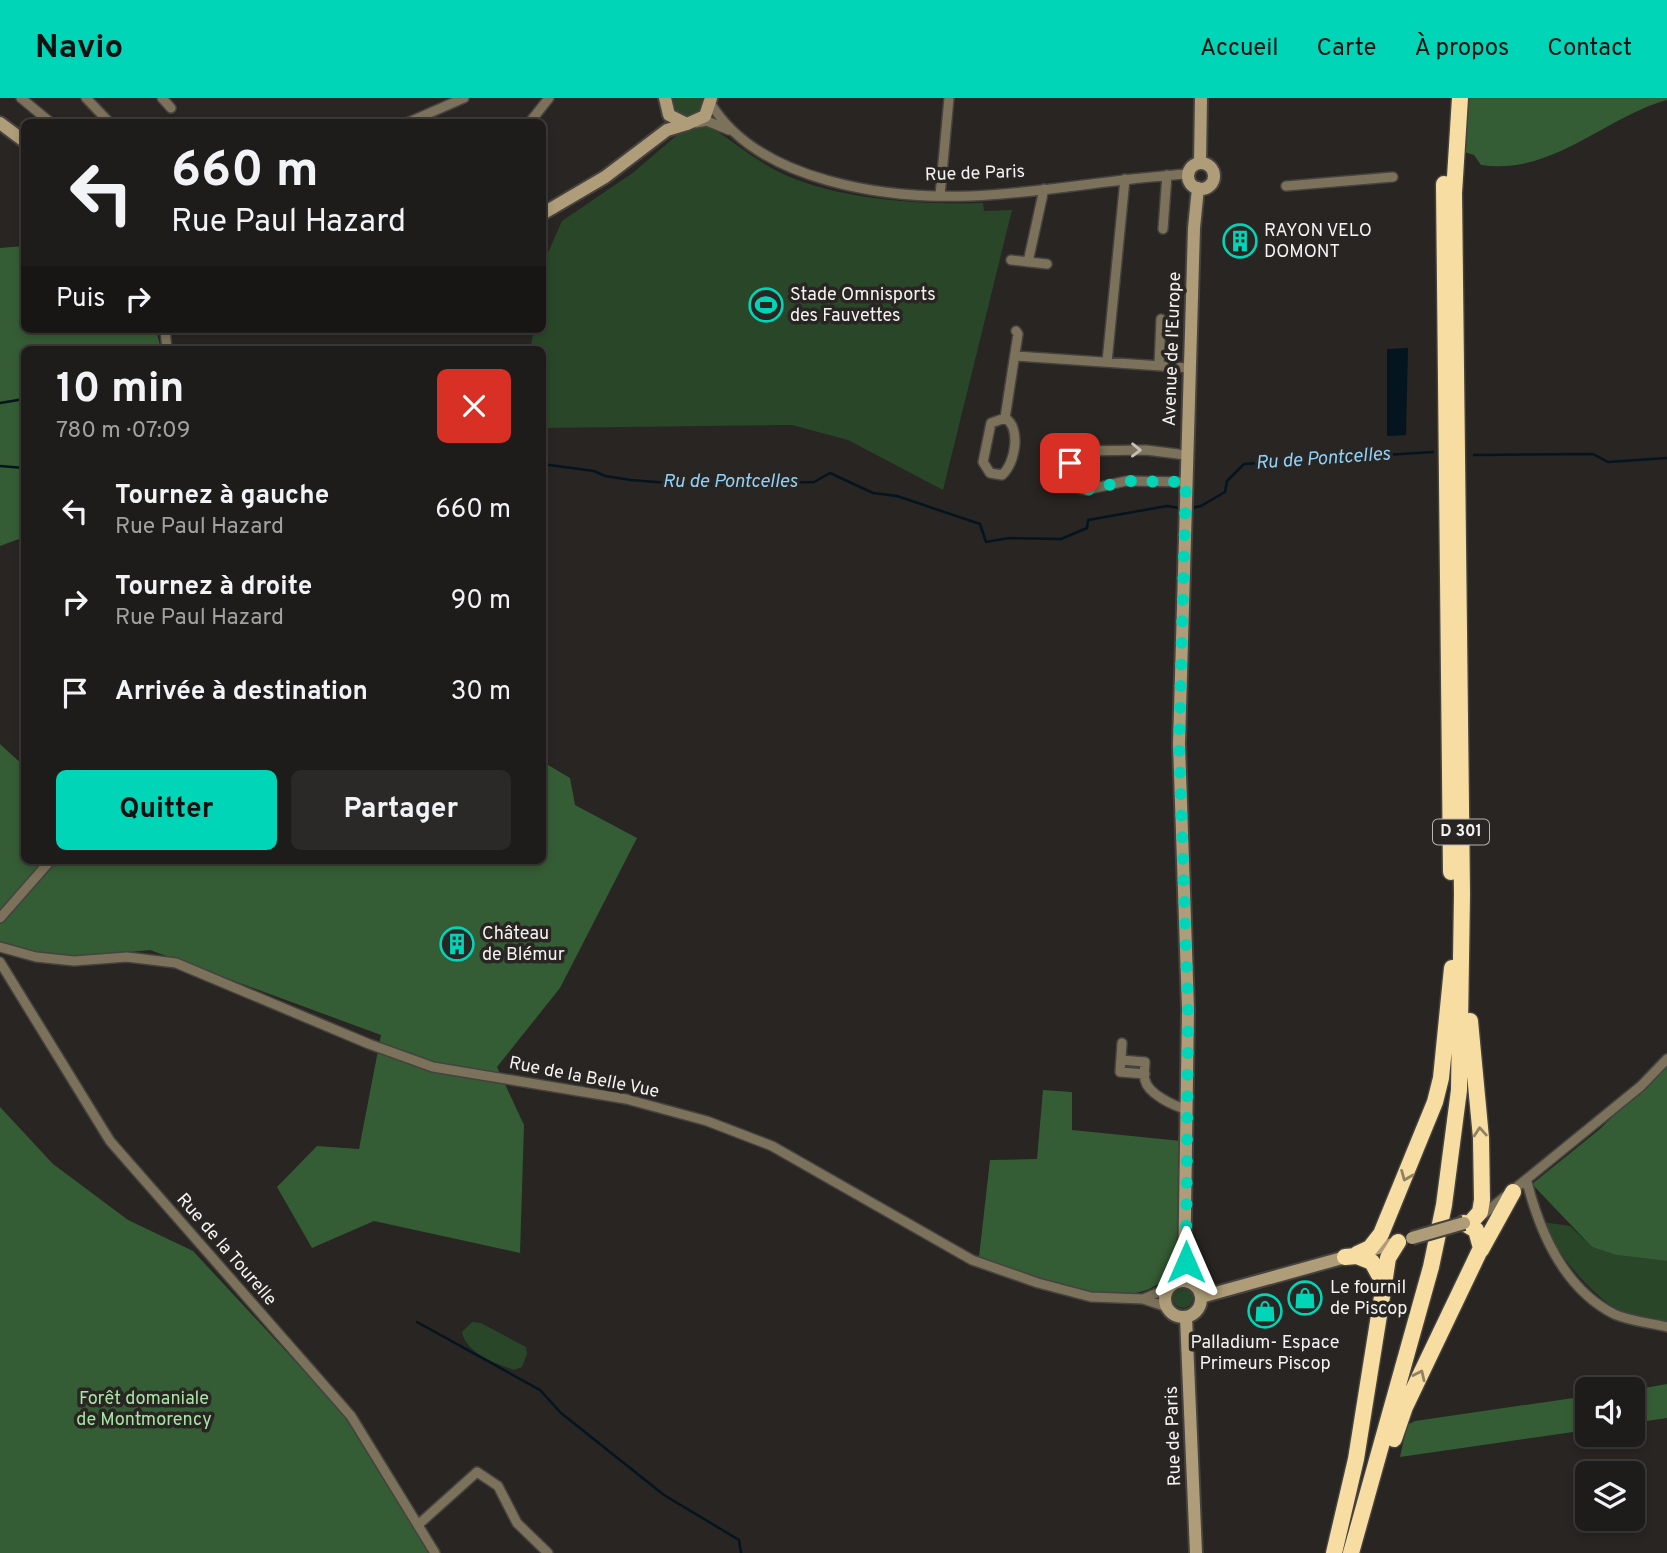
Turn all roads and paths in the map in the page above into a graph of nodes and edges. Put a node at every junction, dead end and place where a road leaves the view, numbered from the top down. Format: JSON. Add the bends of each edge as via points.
{"nodes":[{"id":1,"x":21,"y":98,"type":"edge"},
{"id":2,"x":86,"y":98,"type":"edge"},
{"id":3,"x":162,"y":98,"type":"edge"},
{"id":4,"x":464,"y":98,"type":"edge"},
{"id":5,"x":549,"y":98,"type":"edge"},
{"id":6,"x":949,"y":98,"type":"edge"},
{"id":7,"x":1201,"y":98,"type":"edge"},
{"id":8,"x":1449,"y":98,"type":"edge"},
{"id":9,"x":1460,"y":98,"type":"edge"},
{"id":10,"x":711,"y":101,"type":"edge"},
{"id":11,"x":665,"y":104,"type":"edge"},
{"id":12,"x":170,"y":108,"type":"dead end"},
{"id":13,"x":46,"y":119,"type":"edge"},
{"id":14,"x":106,"y":119,"type":"edge"},
{"id":15,"x":416,"y":119,"type":"edge"},
{"id":16,"x":532,"y":119,"type":"edge"},
{"id":17,"x":690,"y":124,"type":"junction"},
{"id":18,"x":1,"y":125,"type":"edge"},
{"id":19,"x":734,"y":132,"type":"junction"},
{"id":20,"x":21,"y":139,"type":"edge"},
{"id":21,"x":649,"y":142,"type":"junction"},
{"id":22,"x":1200,"y":163,"type":"junction"},
{"id":23,"x":1188,"y":174,"type":"junction"},
{"id":24,"x":1167,"y":175,"type":"junction"},
{"id":25,"x":1392,"y":177,"type":"dead end"},
{"id":26,"x":1125,"y":180,"type":"junction"},
{"id":27,"x":1286,"y":186,"type":"dead end"},
{"id":28,"x":1198,"y":188,"type":"junction"},
{"id":29,"x":1044,"y":189,"type":"junction"},
{"id":30,"x":940,"y":195,"type":"junction"},
{"id":31,"x":546,"y":212,"type":"edge"},
{"id":32,"x":1163,"y":229,"type":"dead end"},
{"id":33,"x":1011,"y":260,"type":"dead end"},
{"id":34,"x":1028,"y":262,"type":"junction"},
{"id":35,"x":1047,"y":264,"type":"dead end"},
{"id":36,"x":1161,"y":319,"type":"dead end"},
{"id":37,"x":1016,"y":331,"type":"dead end"},
{"id":38,"x":1015,"y":356,"type":"junction"},
{"id":39,"x":1107,"y":362,"type":"junction"},
{"id":40,"x":1159,"y":365,"type":"junction"},
{"id":41,"x":1190,"y":368,"type":"junction"},
{"id":42,"x":1004,"y":418,"type":"junction"},
{"id":43,"x":1186,"y":455,"type":"junction"},
{"id":44,"x":1186,"y":482,"type":"junction"},
{"id":45,"x":47,"y":864,"type":"edge"},
{"id":46,"x":1461,"y":908,"type":"junction"},
{"id":47,"x":0,"y":918,"type":"edge"},
{"id":48,"x":0,"y":947,"type":"edge"},
{"id":49,"x":0,"y":962,"type":"edge"},
{"id":50,"x":1452,"y":968,"type":"junction"},
{"id":51,"x":1122,"y":1043,"type":"dead end"},
{"id":52,"x":1667,"y":1059,"type":"edge"},
{"id":53,"x":1186,"y":1109,"type":"junction"},
{"id":54,"x":1481,"y":1169,"type":"junction"},
{"id":55,"x":1519,"y":1188,"type":"junction"},
{"id":56,"x":1391,"y":1213,"type":"junction"},
{"id":57,"x":1468,"y":1222,"type":"junction"},
{"id":58,"x":1406,"y":1240,"type":"junction"},
{"id":59,"x":1351,"y":1256,"type":"junction"},
{"id":60,"x":1478,"y":1256,"type":"junction"},
{"id":61,"x":1184,"y":1281,"type":"junction"},
{"id":62,"x":1384,"y":1284,"type":"junction"},
{"id":63,"x":1168,"y":1288,"type":"junction"},
{"id":64,"x":1201,"y":1297,"type":"junction"},
{"id":65,"x":1143,"y":1299,"type":"junction"},
{"id":66,"x":1167,"y":1307,"type":"junction"},
{"id":67,"x":1186,"y":1317,"type":"junction"},
{"id":68,"x":1667,"y":1327,"type":"edge"},
{"id":69,"x":419,"y":1524,"type":"junction"},
{"id":70,"x":435,"y":1553,"type":"edge"},
{"id":71,"x":548,"y":1553,"type":"edge"},
{"id":72,"x":1196,"y":1553,"type":"edge"},
{"id":73,"x":1334,"y":1553,"type":"edge"},
{"id":74,"x":1340,"y":1553,"type":"edge"},
{"id":75,"x":1351,"y":1553,"type":"edge"}],
"edges":[{"from":1,"to":13,"type":"street"},
{"from":2,"to":14,"type":"street"},
{"from":3,"to":12,"type":"street"},
{"from":4,"to":15,"type":"street"},
{"from":5,"to":16,"type":"street"},
{"from":6,"to":30,"type":"street"},
{"from":7,"to":22,"type":"street"},
{"from":8,"to":50,"type":"highway","number":"D 301","via":[[1443,193]]},
{"from":9,"to":46,"type":"highway","number":"D 301","via":[[1454,193]]},
{"from":10,"to":17,"type":"street","via":[[705,116]]},
{"from":10,"to":19,"type":"street","name":"Rue de Paris"},
{"from":11,"to":17,"type":"street","via":[[674,120]]},
{"from":11,"to":21,"type":"street","via":[[665,119]]},
{"from":17,"to":19,"type":"street","name":"Rue de Paris","via":[[713,122]]},
{"from":17,"to":21,"type":"street","via":[[667,130]]},
{"from":18,"to":20,"type":"street"},
{"from":19,"to":30,"type":"street","name":"Rue de Paris","via":[[775,160],[811,176]]},
{"from":21,"to":31,"type":"street","via":[[605,177]]},
{"from":22,"to":23,"type":"street"},
{"from":22,"to":28,"type":"street","via":[[1210,167],[1213,178],[1206,187]]},
{"from":23,"to":24,"type":"street","name":"Rue de Paris"},
{"from":23,"to":28,"type":"street"},
{"from":24,"to":26,"type":"street","name":"Rue de Paris"},
{"from":24,"to":32,"type":"street"},
{"from":25,"to":27,"type":"street"},
{"from":26,"to":29,"type":"street","name":"Rue de Paris"},
{"from":26,"to":39,"type":"street"},
{"from":28,"to":41,"type":"street","name":"Avenue de l'Europe"},
{"from":29,"to":30,"type":"street","name":"Rue de Paris"},
{"from":29,"to":34,"type":"street"},
{"from":33,"to":34,"type":"street"},
{"from":34,"to":35,"type":"street"},
{"from":36,"to":40,"type":"street"},
{"from":37,"to":38,"type":"street"},
{"from":38,"to":39,"type":"street"},
{"from":38,"to":42,"type":"street"},
{"from":39,"to":40,"type":"street"},
{"from":40,"to":41,"type":"street"},
{"from":41,"to":43,"type":"street","name":"Avenue de l'Europe"},
{"from":42,"to":42,"type":"street","via":[[992,424],[983,462],[996,475],[1010,465],[1015,432]]},
{"from":43,"to":44,"type":"street","name":"Avenue de l'Europe"},
{"from":44,"to":43,"type":"street","one_way":true,"via":[[1126,481],[1086,490],[1069,486],[1072,456],[1080,451]]},
{"from":44,"to":53,"type":"street","name":"Avenue de l'Europe","via":[[1179,744],[1188,1009]]},
{"from":45,"to":47,"type":"street"},
{"from":54,"to":46,"type":"highway","one_way":true},
{"from":46,"to":75,"type":"highway","number":"D 301","via":[[1459,1090],[1444,1205],[1432,1267]]},
{"from":48,"to":65,"type":"street","name":"Rue de la Belle Vue","via":[[74,961],[127,957],[176,963],[433,1067],[626,1099],[708,1121],[772,1146],[972,1259],[1091,1297]]},
{"from":49,"to":69,"type":"street","name":"Rue de la Tourelle","via":[[110,1140],[351,1416]]},
{"from":50,"to":56,"type":"highway","one_way":true,"via":[[1441,1078]]},
{"from":50,"to":74,"type":"highway","number":"D 301","via":[[1447,1107],[1431,1218]]},
{"from":51,"to":53,"type":"street","via":[[1120,1072],[1144,1074],[1148,1087]]},
{"from":52,"to":55,"type":"street"},
{"from":53,"to":61,"type":"street"},
{"from":54,"to":55,"type":"highway","via":[[1486,1186],[1494,1192]]},
{"from":54,"to":57,"type":"highway","via":[[1482,1206]]},
{"from":55,"to":57,"type":"street"},
{"from":55,"to":60,"type":"highway"},
{"from":55,"to":68,"type":"street","via":[[1558,1259],[1581,1289],[1615,1314]]},
{"from":56,"to":58,"type":"highway","via":[[1392,1231]]},
{"from":56,"to":59,"type":"highway","via":[[1378,1240]]},
{"from":57,"to":58,"type":"street","bridge":true},
{"from":57,"to":60,"type":"highway","via":[[1480,1240]]},
{"from":58,"to":59,"type":"street"},
{"from":58,"to":62,"type":"highway","via":[[1388,1258]]},
{"from":59,"to":62,"type":"highway","via":[[1371,1262]]},
{"from":59,"to":64,"type":"street"},
{"from":75,"to":60,"type":"highway","one_way":true,"via":[[1405,1407]]},
{"from":61,"to":63,"type":"street"},
{"from":61,"to":64,"type":"street","via":[[1194,1284]]},
{"from":62,"to":73,"type":"highway","via":[[1356,1459]]},
{"from":63,"to":65,"type":"street","name":"Rue de la Belle Vue"},
{"from":63,"to":66,"type":"street"},
{"from":64,"to":67,"type":"street","via":[[1199,1308]]},
{"from":65,"to":66,"type":"street","name":"Rue de la Belle Vue"},
{"from":66,"to":67,"type":"street"},
{"from":67,"to":72,"type":"street","name":"Rue de Paris"},
{"from":69,"to":70,"type":"street","name":"Rue de la Tourelle"},
{"from":69,"to":71,"type":"street","via":[[477,1472],[498,1486],[517,1523]]}]}
